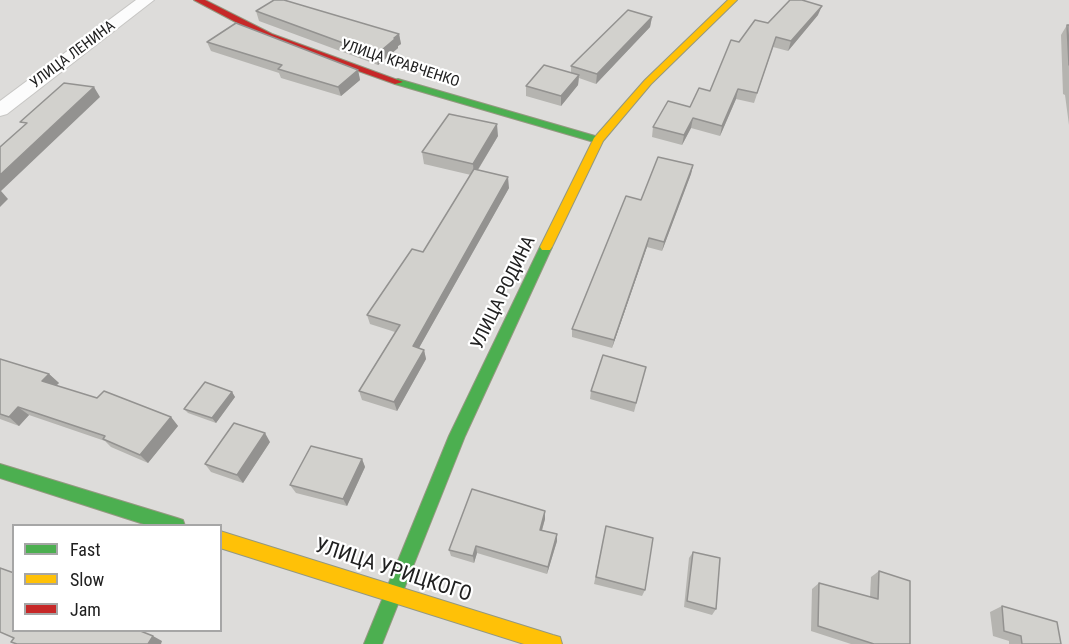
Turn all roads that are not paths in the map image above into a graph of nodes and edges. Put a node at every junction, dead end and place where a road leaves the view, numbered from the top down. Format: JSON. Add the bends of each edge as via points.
{"nodes":[{"id":1,"x":146,"y":0,"type":"edge"},
{"id":2,"x":198,"y":0,"type":"edge"},
{"id":3,"x":733,"y":0,"type":"edge"},
{"id":4,"x":0,"y":110,"type":"edge"},
{"id":5,"x":598,"y":140,"type":"junction"},
{"id":6,"x":0,"y":471,"type":"edge"},
{"id":7,"x":174,"y":524,"type":"edge"},
{"id":8,"x":222,"y":540,"type":"edge"},
{"id":9,"x":395,"y":592,"type":"junction"},
{"id":10,"x":373,"y":644,"type":"edge"},
{"id":11,"x":553,"y":644,"type":"edge"}],
"edges":[{"from":1,"to":4,"type":"street","name":"УЛИЦА ЛЕНИНА"},
{"from":2,"to":5,"type":"street","name":"УЛИЦА КРАВЧЕНКО","via":[[277,39],[346,64]]},
{"from":3,"to":5,"type":"street","name":"УЛИЦА РОДИНА","via":[[656,74]]},
{"from":5,"to":9,"type":"street","name":"УЛИЦА РОДИНА","via":[[457,436]]},
{"from":6,"to":7,"type":"street"},
{"from":8,"to":9,"type":"street","name":"УЛИЦА УРИЦКОГО"},
{"from":9,"to":10,"type":"street","name":"УЛИЦА РОДИНА"},
{"from":9,"to":11,"type":"street","name":"УЛИЦА УРИЦКОГО"}]}
